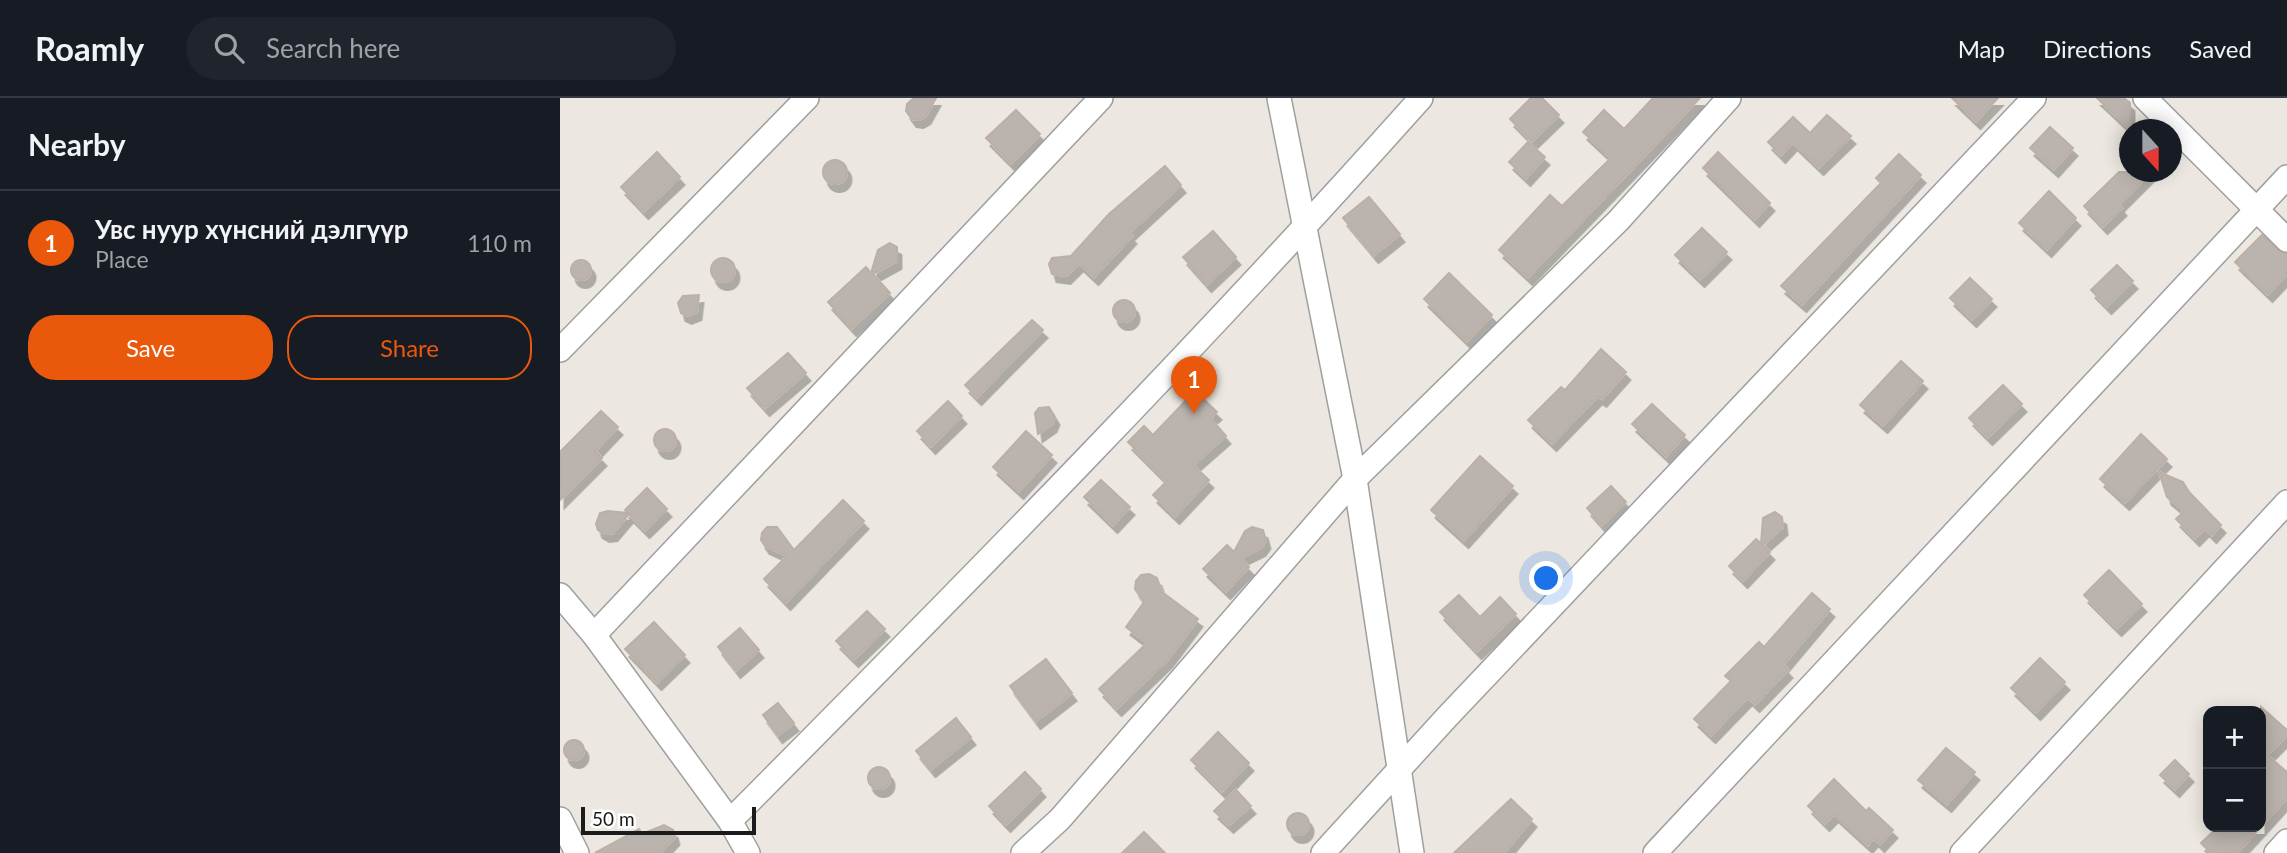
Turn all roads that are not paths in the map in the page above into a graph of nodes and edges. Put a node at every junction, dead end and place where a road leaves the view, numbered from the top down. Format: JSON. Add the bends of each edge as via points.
{"nodes":[{"id":1,"x":807,"y":98,"type":"edge"},
{"id":2,"x":1101,"y":98,"type":"edge"},
{"id":3,"x":1279,"y":98,"type":"edge"},
{"id":4,"x":1421,"y":98,"type":"edge"},
{"id":5,"x":1729,"y":98,"type":"edge"},
{"id":6,"x":2034,"y":98,"type":"edge"},
{"id":7,"x":2145,"y":98,"type":"edge"},
{"id":8,"x":2287,"y":177,"type":"edge"},
{"id":9,"x":2257,"y":210,"type":"junction"},
{"id":10,"x":1306,"y":228,"type":"junction"},
{"id":11,"x":2287,"y":240,"type":"edge"},
{"id":12,"x":560,"y":350,"type":"edge"},
{"id":13,"x":1355,"y":479,"type":"junction"},
{"id":14,"x":2287,"y":502,"type":"edge"},
{"id":15,"x":560,"y":595,"type":"edge"},
{"id":16,"x":594,"y":635,"type":"junction"},
{"id":17,"x":1399,"y":774,"type":"junction"},
{"id":18,"x":560,"y":819,"type":"edge"},
{"id":19,"x":730,"y":821,"type":"junction"},
{"id":20,"x":2287,"y":841,"type":"edge"},
{"id":21,"x":577,"y":853,"type":"edge"},
{"id":22,"x":748,"y":853,"type":"edge"},
{"id":23,"x":1023,"y":853,"type":"edge"},
{"id":24,"x":1323,"y":853,"type":"edge"},
{"id":25,"x":1412,"y":853,"type":"edge"},
{"id":26,"x":1656,"y":853,"type":"edge"},
{"id":27,"x":1962,"y":853,"type":"edge"},
{"id":28,"x":2276,"y":853,"type":"edge"}],
"edges":[{"from":1,"to":12,"type":"street"},
{"from":2,"to":16,"type":"street"},
{"from":3,"to":10,"type":"street"},
{"from":4,"to":10,"type":"street"},
{"from":5,"to":13,"type":"street","via":[[1618,221]]},
{"from":6,"to":17,"type":"street","via":[[1447,717]]},
{"from":7,"to":9,"type":"street"},
{"from":8,"to":9,"type":"street"},
{"from":9,"to":11,"type":"street"},
{"from":9,"to":26,"type":"street"},
{"from":10,"to":13,"type":"street"},
{"from":10,"to":19,"type":"street","via":[[1014,536]]},
{"from":13,"to":17,"type":"street"},
{"from":13,"to":23,"type":"street","via":[[1060,818]]},
{"from":14,"to":27,"type":"street"},
{"from":15,"to":16,"type":"street"},
{"from":16,"to":19,"type":"street"},
{"from":17,"to":24,"type":"street"},
{"from":17,"to":25,"type":"street"},
{"from":18,"to":21,"type":"street"},
{"from":19,"to":22,"type":"street"},
{"from":20,"to":28,"type":"street"}]}
